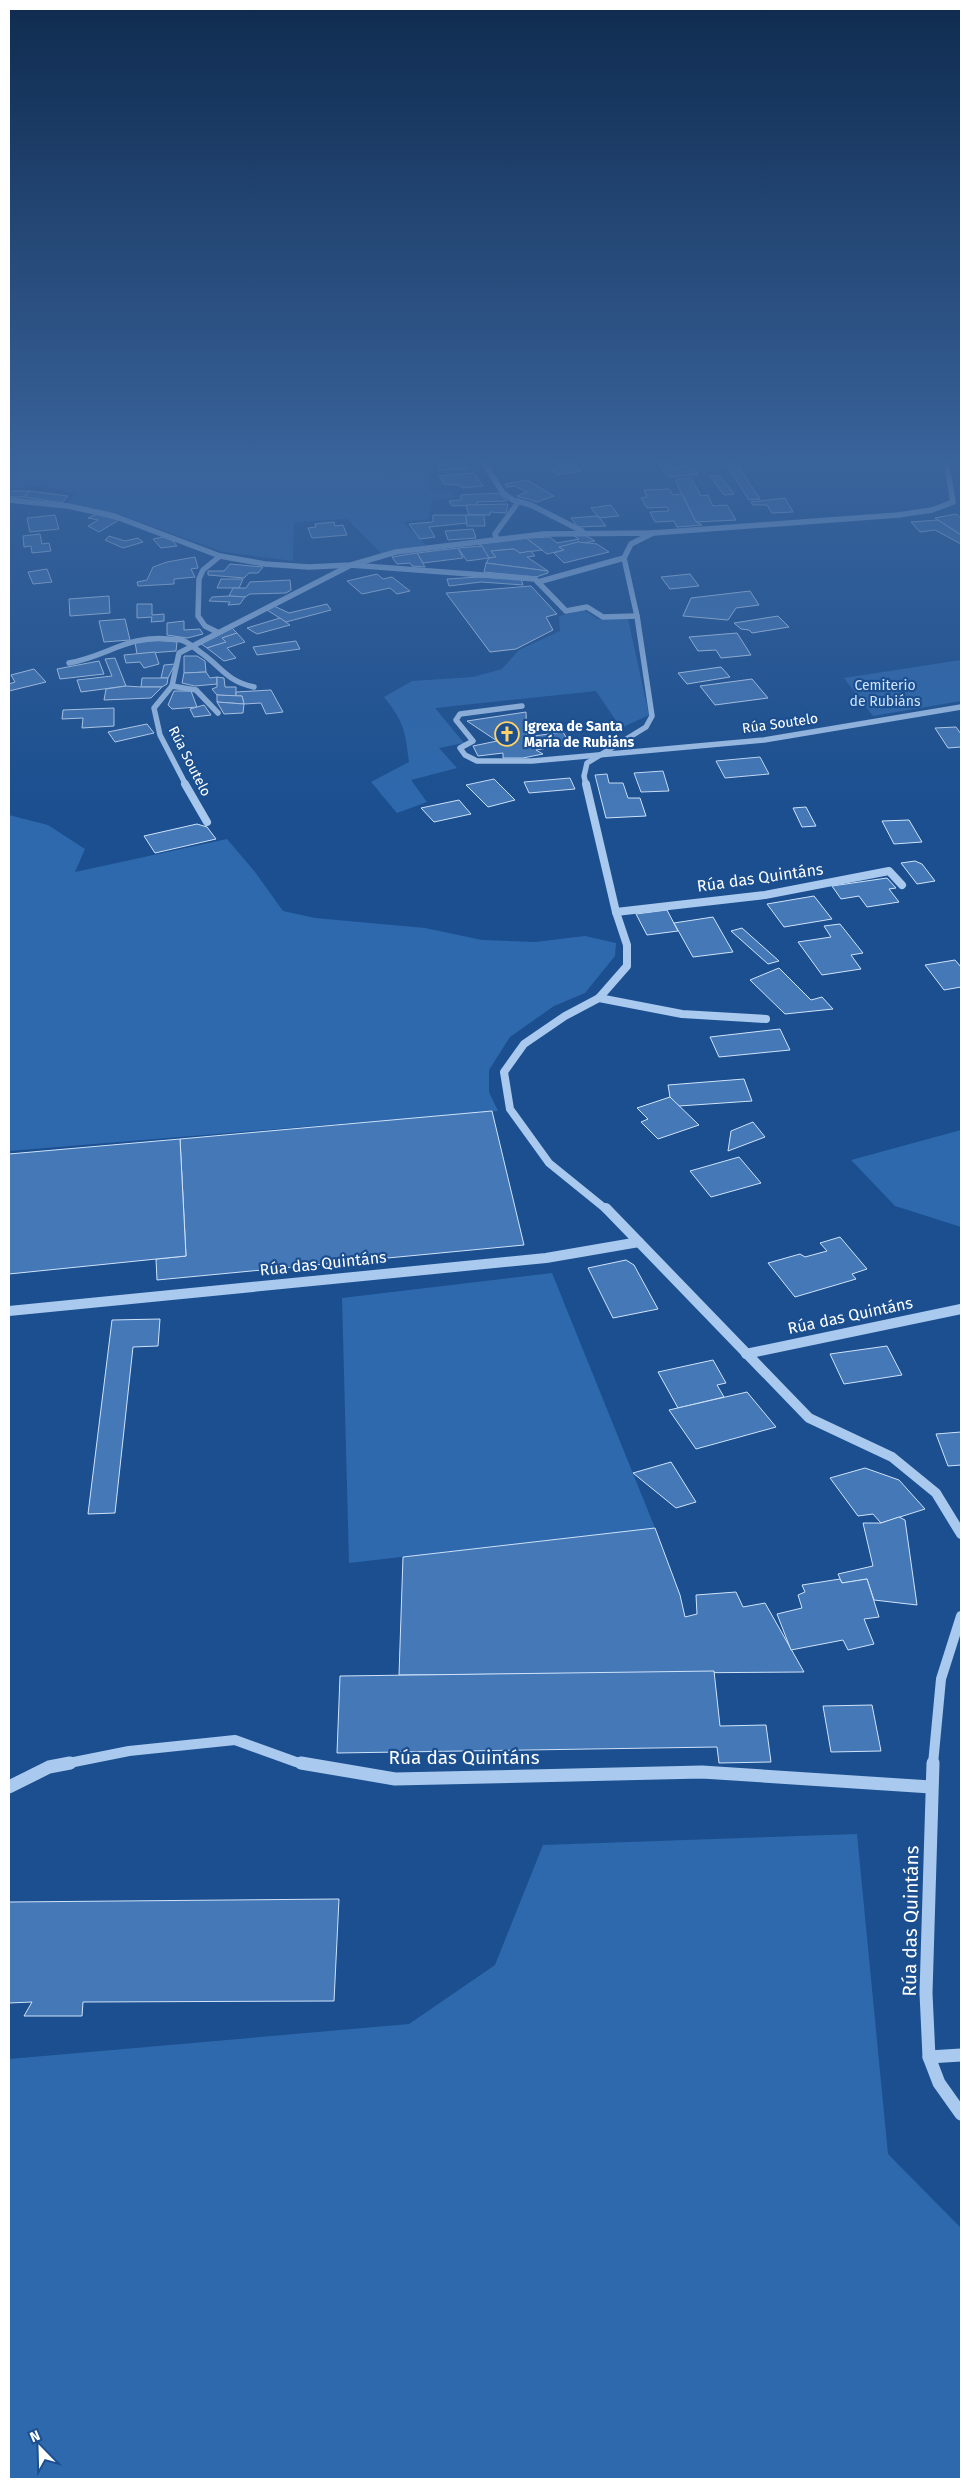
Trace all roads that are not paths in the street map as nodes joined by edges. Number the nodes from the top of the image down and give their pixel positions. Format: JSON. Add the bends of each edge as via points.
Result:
{"nodes":[{"id":1,"x":200,"y":576,"type":"edge"},
{"id":2,"x":327,"y":576,"type":"edge"},
{"id":3,"x":519,"y":576,"type":"edge"},
{"id":4,"x":559,"y":576,"type":"edge"},
{"id":5,"x":628,"y":576,"type":"edge"},
{"id":6,"x":538,"y":582,"type":"junction"},
{"id":7,"x":637,"y":616,"type":"junction"},
{"id":8,"x":217,"y":632,"type":"junction"},
{"id":9,"x":189,"y":646,"type":"junction"},
{"id":10,"x":69,"y":663,"type":"dead end"},
{"id":11,"x":172,"y":686,"type":"junction"},
{"id":12,"x":254,"y":687,"type":"dead end"},
{"id":13,"x":522,"y":706,"type":"dead end"},
{"id":14,"x":961,"y":707,"type":"edge"},
{"id":15,"x":218,"y":713,"type":"dead end"},
{"id":16,"x":601,"y":753,"type":"junction"},
{"id":17,"x":207,"y":822,"type":"dead end"},
{"id":18,"x":902,"y":885,"type":"dead end"},
{"id":19,"x":616,"y":912,"type":"junction"},
{"id":20,"x":599,"y":998,"type":"junction"},
{"id":21,"x":766,"y":1019,"type":"dead end"},
{"id":22,"x":639,"y":1242,"type":"junction"},
{"id":23,"x":961,"y":1308,"type":"edge"},
{"id":24,"x":9,"y":1311,"type":"edge"},
{"id":25,"x":746,"y":1354,"type":"junction"},
{"id":26,"x":961,"y":1534,"type":"edge"},
{"id":27,"x":961,"y":1621,"type":"edge"},
{"id":28,"x":9,"y":1787,"type":"edge"},
{"id":29,"x":931,"y":1787,"type":"junction"},
{"id":30,"x":961,"y":2055,"type":"edge"},
{"id":31,"x":929,"y":2056,"type":"junction"},
{"id":32,"x":961,"y":2114,"type":"edge"}],
"edges":[{"from":1,"to":8,"type":"street","via":[[198,616],[205,626]]},
{"from":2,"to":8,"type":"street"},
{"from":3,"to":6,"type":"street"},
{"from":4,"to":6,"type":"street"},
{"from":5,"to":7,"type":"street","name":"Rúa Soutelo"},
{"from":6,"to":7,"type":"street","via":[[566,611],[587,607],[603,617]]},
{"from":7,"to":16,"type":"street","name":"Rúa Soutelo","via":[[652,716],[646,727]]},
{"from":8,"to":9,"type":"street"},
{"from":9,"to":10,"type":"street","via":[[183,640],[144,638],[86,660]]},
{"from":9,"to":11,"type":"street","name":"Rúa Soutelo","via":[[179,653]]},
{"from":9,"to":12,"type":"street","via":[[216,662],[239,684]]},
{"from":11,"to":15,"type":"street","via":[[196,690]]},
{"from":11,"to":17,"type":"street","name":"Rúa Soutelo","via":[[154,708],[154,716],[162,738]]},
{"from":13,"to":16,"type":"street","name":"Rúa Soutelo","via":[[460,714],[456,720],[473,741],[460,748],[465,756],[477,761],[514,762]]},
{"from":14,"to":16,"type":"street","name":"Rúa Soutelo","via":[[764,740]]},
{"from":16,"to":19,"type":"street","via":[[588,763],[584,776]]},
{"from":18,"to":19,"type":"street","name":"Rúa das Quintáns","via":[[889,872],[765,895]]},
{"from":19,"to":20,"type":"street","via":[[627,945],[627,966]]},
{"from":20,"to":21,"type":"street","via":[[634,1007],[722,1020]]},
{"from":20,"to":22,"type":"street","via":[[524,1044],[504,1072],[510,1109],[549,1162],[602,1204]]},
{"from":22,"to":24,"type":"street","name":"Rúa das Quintáns","via":[[546,1258]]},
{"from":22,"to":25,"type":"street"},
{"from":23,"to":25,"type":"street","name":"Rúa das Quintáns"},
{"from":25,"to":26,"type":"street","via":[[809,1418],[892,1457],[936,1493]]},
{"from":27,"to":29,"type":"street","name":"Rúa das Quintáns","via":[[941,1679]]},
{"from":28,"to":29,"type":"street","name":"Rúa das Quintáns","via":[[48,1767],[129,1751],[235,1740],[296,1762],[396,1779],[702,1772]]},
{"from":29,"to":31,"type":"street","name":"Rúa das Quintáns","via":[[926,1993]]},
{"from":30,"to":31,"type":"street"},
{"from":31,"to":32,"type":"street","name":"Rúa das Quintáns","via":[[939,2083]]}]}
